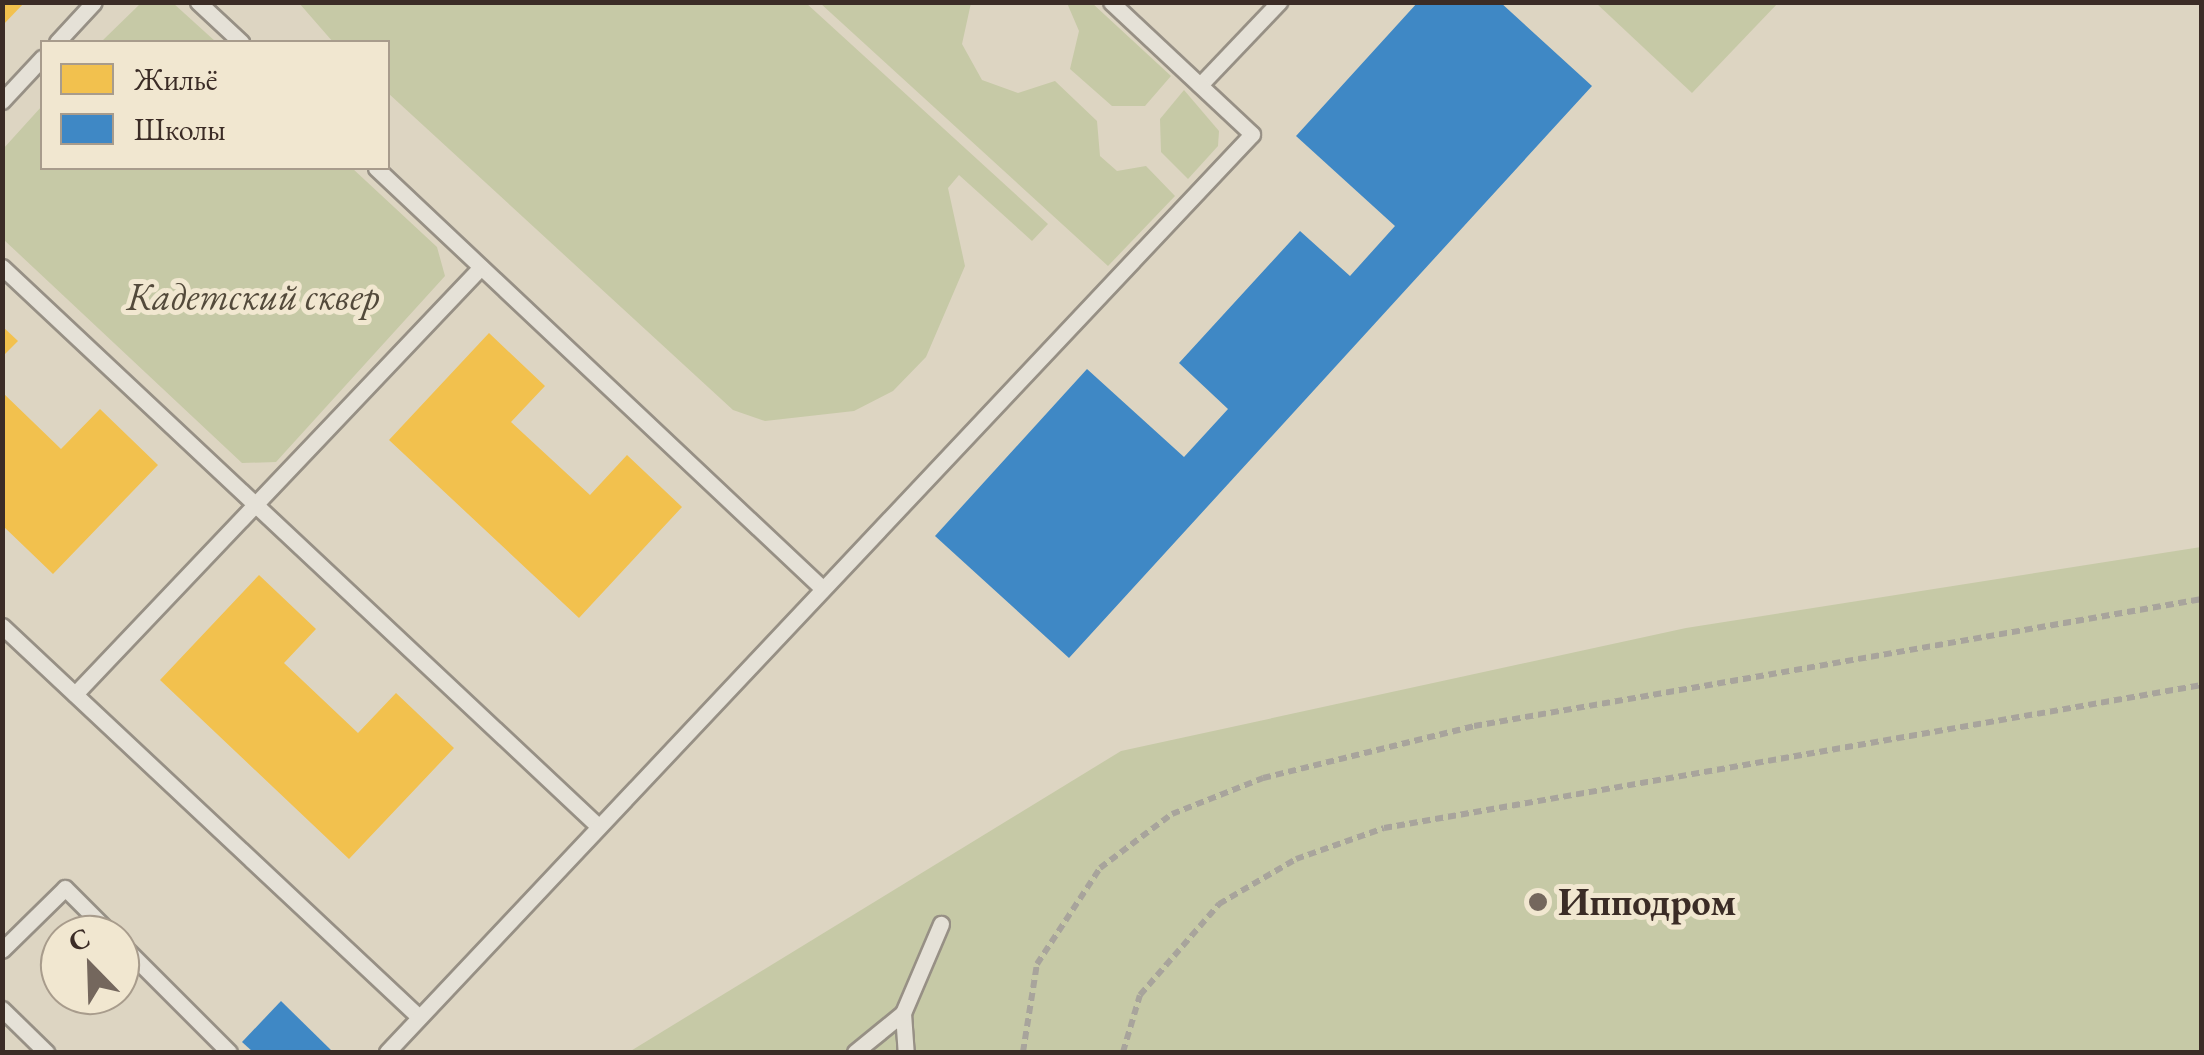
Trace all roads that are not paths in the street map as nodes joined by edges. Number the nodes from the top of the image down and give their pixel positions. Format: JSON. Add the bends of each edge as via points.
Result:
{"nodes":[{"id":1,"x":94,"y":2,"type":"edge"},
{"id":2,"x":198,"y":2,"type":"edge"},
{"id":3,"x":1111,"y":2,"type":"edge"},
{"id":4,"x":1279,"y":2,"type":"edge"},
{"id":5,"x":59,"y":40,"type":"edge"},
{"id":6,"x":239,"y":40,"type":"edge"},
{"id":7,"x":40,"y":60,"type":"edge"},
{"id":8,"x":1200,"y":85,"type":"junction"},
{"id":9,"x":2,"y":101,"type":"edge"},
{"id":10,"x":378,"y":170,"type":"edge"},
{"id":11,"x":481,"y":266,"type":"junction"},
{"id":12,"x":2,"y":267,"type":"edge"},
{"id":13,"x":256,"y":504,"type":"junction"},
{"id":14,"x":822,"y":588,"type":"junction"},
{"id":15,"x":2,"y":626,"type":"edge"},
{"id":16,"x":75,"y":694,"type":"junction"},
{"id":17,"x":597,"y":825,"type":"junction"},
{"id":18,"x":92,"y":915,"type":"edge"},
{"id":19,"x":941,"y":924,"type":"dead end"},
{"id":20,"x":2,"y":950,"type":"edge"},
{"id":21,"x":140,"y":964,"type":"edge"},
{"id":22,"x":2,"y":1009,"type":"edge"},
{"id":23,"x":903,"y":1013,"type":"junction"},
{"id":24,"x":418,"y":1018,"type":"junction"},
{"id":25,"x":216,"y":1040,"type":"junction"},
{"id":26,"x":46,"y":1052,"type":"edge"},
{"id":27,"x":203,"y":1052,"type":"edge"},
{"id":28,"x":228,"y":1052,"type":"edge"},
{"id":29,"x":387,"y":1052,"type":"edge"},
{"id":30,"x":855,"y":1052,"type":"edge"},
{"id":31,"x":906,"y":1052,"type":"edge"}],
"edges":[{"from":1,"to":5,"type":"lane"},
{"from":2,"to":6,"type":"lane"},
{"from":3,"to":8,"type":"lane"},
{"from":4,"to":8,"type":"lane"},
{"from":7,"to":9,"type":"lane"},
{"from":8,"to":14,"type":"lane","via":[[1252,134]]},
{"from":10,"to":11,"type":"lane"},
{"from":11,"to":13,"type":"lane"},
{"from":11,"to":14,"type":"lane"},
{"from":12,"to":13,"type":"lane"},
{"from":13,"to":16,"type":"lane"},
{"from":13,"to":17,"type":"lane"},
{"from":14,"to":17,"type":"lane"},
{"from":15,"to":16,"type":"lane"},
{"from":16,"to":24,"type":"lane"},
{"from":17,"to":24,"type":"lane"},
{"from":18,"to":20,"type":"lane","via":[[65,888]]},
{"from":19,"to":23,"type":"lane"},
{"from":21,"to":25,"type":"lane"},
{"from":22,"to":26,"type":"lane"},
{"from":23,"to":30,"type":"lane"},
{"from":23,"to":31,"type":"lane"},
{"from":24,"to":29,"type":"lane"},
{"from":25,"to":27,"type":"lane"},
{"from":25,"to":28,"type":"lane"}]}
